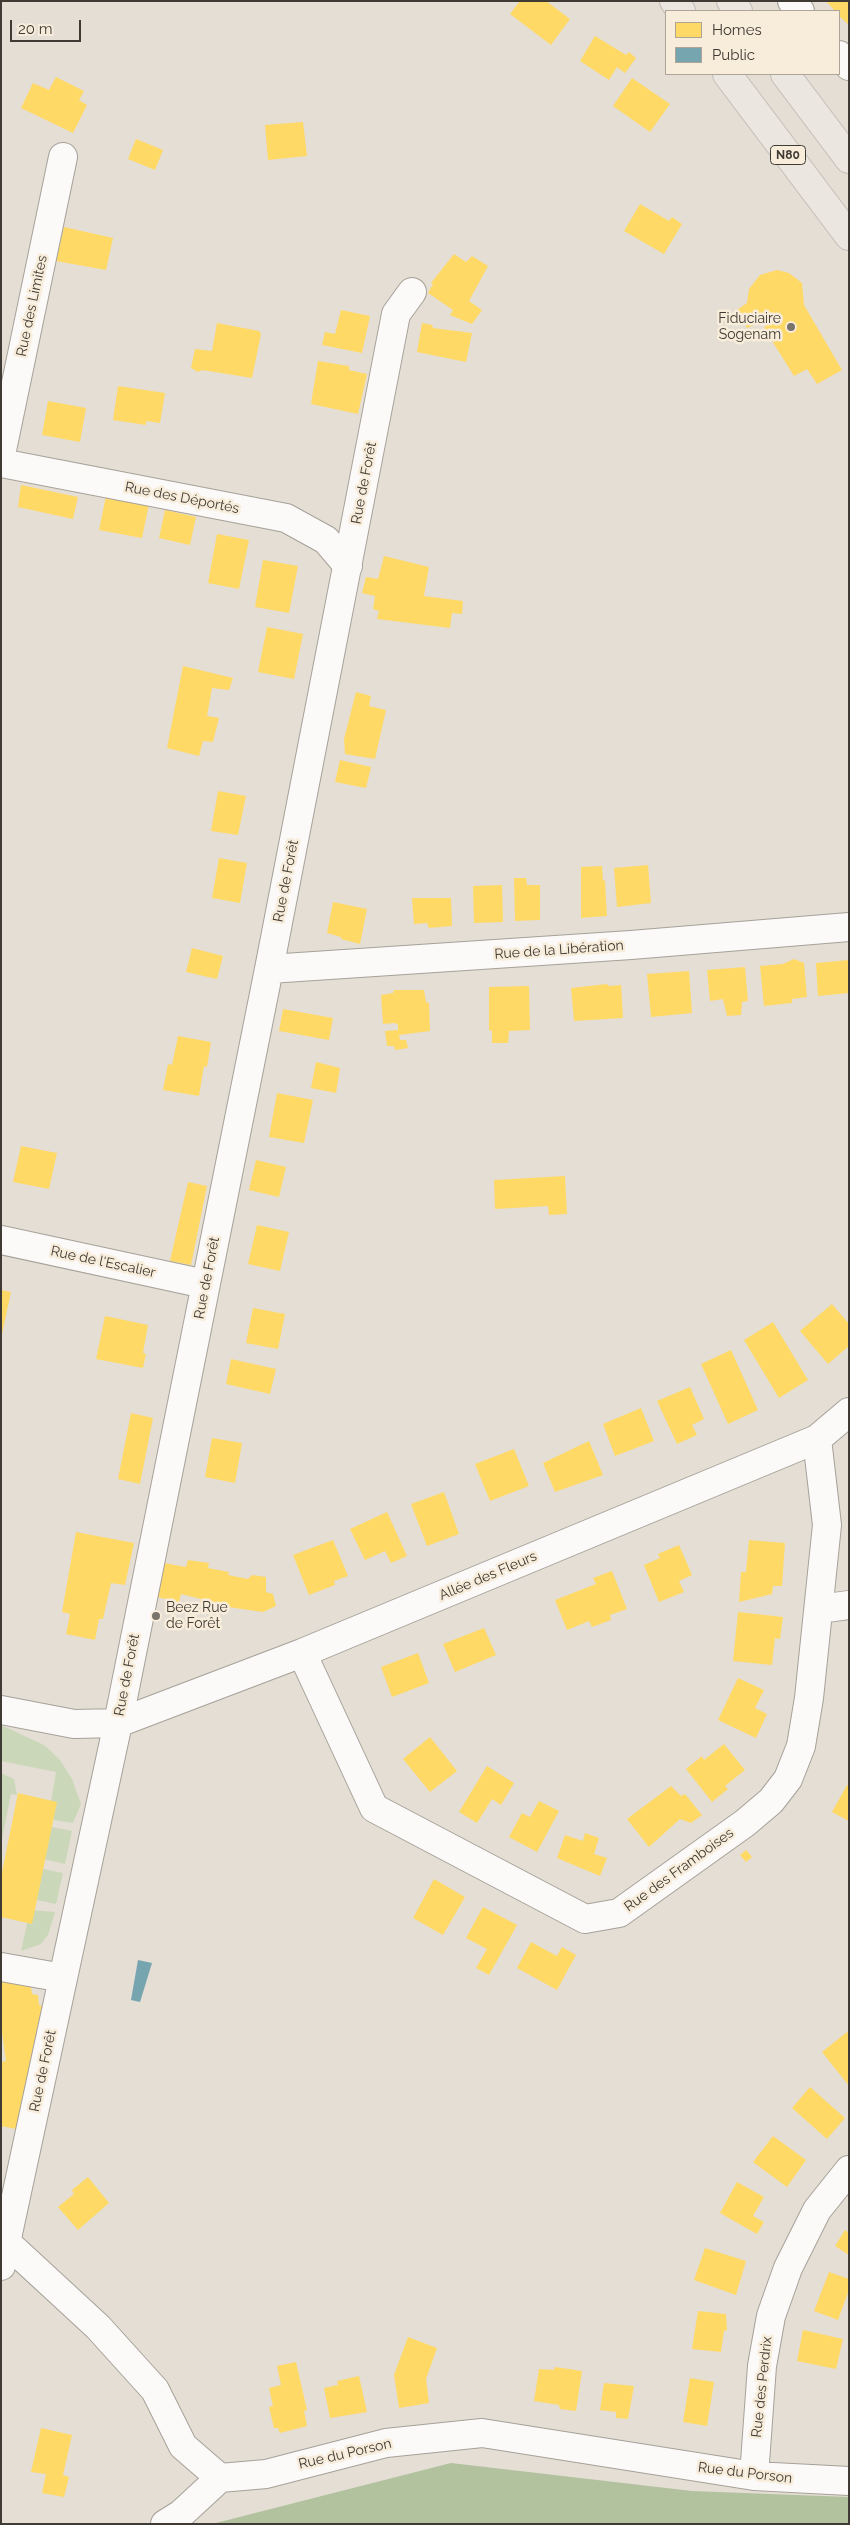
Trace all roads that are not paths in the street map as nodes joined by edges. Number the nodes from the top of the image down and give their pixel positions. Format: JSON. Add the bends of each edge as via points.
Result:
{"nodes":[{"id":1,"x":840,"y":56,"type":"edge"},
{"id":2,"x":849,"y":66,"type":"edge"},
{"id":3,"x":728,"y":75,"type":"edge"},
{"id":4,"x":786,"y":75,"type":"edge"},
{"id":5,"x":63,"y":157,"type":"dead end"},
{"id":6,"x":849,"y":159,"type":"edge"},
{"id":7,"x":849,"y":236,"type":"edge"},
{"id":8,"x":412,"y":292,"type":"dead end"},
{"id":9,"x":1,"y":455,"type":"edge"},
{"id":10,"x":1,"y":463,"type":"edge"},
{"id":11,"x":348,"y":566,"type":"junction"},
{"id":12,"x":849,"y":927,"type":"edge"},
{"id":13,"x":269,"y":969,"type":"junction"},
{"id":14,"x":1,"y":1240,"type":"edge"},
{"id":15,"x":205,"y":1284,"type":"junction"},
{"id":16,"x":849,"y":1412,"type":"edge"},
{"id":17,"x":817,"y":1440,"type":"junction"},
{"id":18,"x":849,"y":1605,"type":"edge"},
{"id":19,"x":819,"y":1609,"type":"junction"},
{"id":20,"x":302,"y":1653,"type":"junction"},
{"id":21,"x":1,"y":1710,"type":"edge"},
{"id":22,"x":118,"y":1723,"type":"junction"},
{"id":23,"x":1,"y":1967,"type":"edge"},
{"id":24,"x":63,"y":1978,"type":"junction"},
{"id":25,"x":849,"y":2170,"type":"edge"},
{"id":26,"x":4,"y":2254,"type":"edge"},
{"id":27,"x":754,"y":2476,"type":"junction"},
{"id":28,"x":220,"y":2478,"type":"junction"},
{"id":29,"x":849,"y":2481,"type":"edge"},
{"id":30,"x":164,"y":2524,"type":"edge"}],
"edges":[{"from":1,"to":2,"type":"street"},
{"from":3,"to":7,"type":"main road","number":"N80"},
{"from":4,"to":6,"type":"main road"},
{"from":5,"to":9,"type":"street","name":"Rue des Limites"},
{"from":8,"to":11,"type":"street","name":"Rue de Forêt","via":[[396,314]]},
{"from":10,"to":11,"type":"street","name":"Rue des Déportés","via":[[286,518],[326,540]]},
{"from":11,"to":13,"type":"street","name":"Rue de Forêt"},
{"from":12,"to":13,"type":"street","name":"Rue de la Libération"},
{"from":13,"to":15,"type":"street","name":"Rue de Forêt"},
{"from":14,"to":15,"type":"street","name":"Rue de l'Escalier"},
{"from":15,"to":22,"type":"street","name":"Rue de Forêt"},
{"from":16,"to":17,"type":"street","name":"Allée des Fleurs"},
{"from":17,"to":19,"type":"street","name":"Rue des Framboises","via":[[827,1525]]},
{"from":17,"to":20,"type":"street","name":"Allée des Fleurs"},
{"from":18,"to":19,"type":"street"},
{"from":19,"to":20,"type":"street","name":"Rue des Framboises","via":[[801,1746],[788,1779],[771,1801],[647,1895],[619,1913],[585,1918],[374,1808]]},
{"from":20,"to":22,"type":"street","name":"Allée des Fleurs"},
{"from":21,"to":22,"type":"street","name":"Allée des Fleurs","via":[[74,1724]]},
{"from":22,"to":24,"type":"street","name":"Rue de Forêt"},
{"from":23,"to":24,"type":"street"},
{"from":24,"to":26,"type":"street","name":"Rue de Forêt"},
{"from":25,"to":27,"type":"street","name":"Rue des Perdrix","via":[[817,2210],[788,2268],[771,2316],[762,2366]]},
{"from":26,"to":28,"type":"street","via":[[98,2327],[155,2390],[183,2446]]},
{"from":27,"to":28,"type":"street","name":"Rue du Porson","via":[[482,2433],[386,2443],[266,2474]]},
{"from":27,"to":29,"type":"street","name":"Rue du Porson"},
{"from":28,"to":30,"type":"street","via":[[181,2514]]}]}
